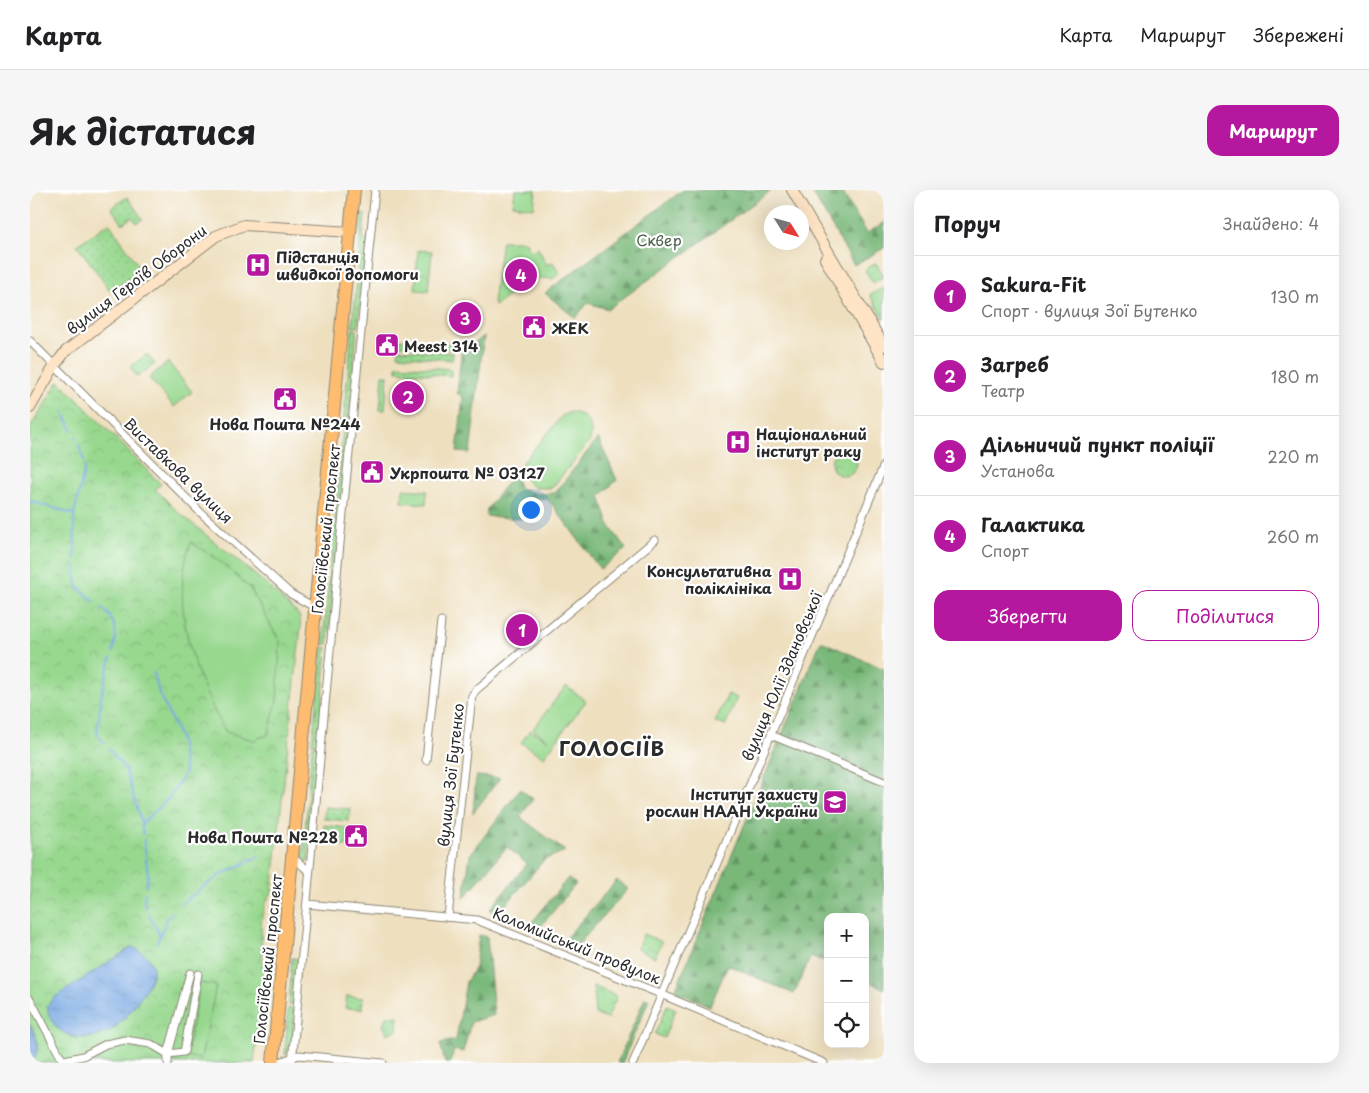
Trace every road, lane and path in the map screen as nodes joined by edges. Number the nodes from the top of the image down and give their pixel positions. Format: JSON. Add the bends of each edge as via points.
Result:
{"nodes":[{"id":1,"x":354,"y":190,"type":"edge"},
{"id":2,"x":375,"y":190,"type":"edge"},
{"id":3,"x":785,"y":190,"type":"edge"},
{"id":4,"x":792,"y":190,"type":"edge"},
{"id":5,"x":794,"y":205,"type":"edge"},
{"id":6,"x":809,"y":231,"type":"edge"},
{"id":7,"x":350,"y":232,"type":"junction"},
{"id":8,"x":30,"y":341,"type":"edge"},
{"id":9,"x":884,"y":346,"type":"edge"},
{"id":10,"x":884,"y":362,"type":"edge"},
{"id":11,"x":55,"y":365,"type":"junction"},
{"id":12,"x":30,"y":408,"type":"edge"},
{"id":13,"x":884,"y":465,"type":"edge"},
{"id":14,"x":655,"y":540,"type":"dead end"},
{"id":15,"x":316,"y":608,"type":"junction"},
{"id":16,"x":441,"y":621,"type":"dead end"},
{"id":17,"x":771,"y":735,"type":"junction"},
{"id":18,"x":426,"y":760,"type":"dead end"},
{"id":19,"x":884,"y":782,"type":"edge"},
{"id":20,"x":293,"y":858,"type":"junction"},
{"id":21,"x":310,"y":871,"type":"junction"},
{"id":22,"x":307,"y":904,"type":"junction"},
{"id":23,"x":448,"y":917,"type":"junction"},
{"id":24,"x":190,"y":973,"type":"dead end"},
{"id":25,"x":198,"y":974,"type":"dead end"},
{"id":26,"x":663,"y":995,"type":"junction"},
{"id":27,"x":30,"y":999,"type":"edge"},
{"id":28,"x":168,"y":1054,"type":"junction"},
{"id":29,"x":293,"y":1059,"type":"edge"},
{"id":30,"x":64,"y":1062,"type":"edge"},
{"id":31,"x":168,"y":1063,"type":"edge"},
{"id":32,"x":273,"y":1063,"type":"edge"},
{"id":33,"x":277,"y":1063,"type":"edge"},
{"id":34,"x":381,"y":1063,"type":"edge"},
{"id":35,"x":634,"y":1063,"type":"edge"},
{"id":36,"x":824,"y":1063,"type":"edge"}],
"edges":[{"from":1,"to":7,"type":"highway","name":"Голосіївський проспект"},
{"from":2,"to":21,"type":"street","name":"Голосіївський проспект"},
{"from":3,"to":5,"type":"street"},
{"from":4,"to":9,"type":"street"},
{"from":6,"to":10,"type":"street"},
{"from":7,"to":11,"type":"street","name":"вулиця Героїв Оборони","via":[[244,225],[216,236],[66,351]]},
{"from":7,"to":15,"type":"highway","name":"Голосіївський проспект"},
{"from":8,"to":11,"type":"street","name":"Виставкова вулиця"},
{"from":11,"to":12,"type":"street","name":"вулиця Героїв Оборони"},
{"from":11,"to":15,"type":"street","name":"Виставкова вулиця","via":[[200,512],[291,594]]},
{"from":13,"to":17,"type":"street","name":"вулиця Юлії Здановської"},
{"from":14,"to":23,"type":"street","name":"вулиця Зої Бутенко","via":[[472,696]]},
{"from":15,"to":20,"type":"highway","name":"Голосіївський проспект"},
{"from":16,"to":18,"type":"street"},
{"from":17,"to":19,"type":"street"},
{"from":17,"to":26,"type":"street","name":"вулиця Юлії Здановської"},
{"from":20,"to":21,"type":"street","name":"Голосіївський проспект"},
{"from":20,"to":32,"type":"highway","name":"Голосіївський проспект"},
{"from":21,"to":22,"type":"street","name":"Голосіївський проспект"},
{"from":22,"to":23,"type":"street","name":"Коломийський провулок"},
{"from":22,"to":29,"type":"street","name":"Голосіївський проспект"},
{"from":23,"to":26,"type":"street","name":"Коломийський провулок","via":[[477,920]]},
{"from":24,"to":28,"type":"street"},
{"from":25,"to":28,"type":"street","via":[[184,1052]]},
{"from":26,"to":35,"type":"street","name":"вулиця Юлії Здановської"},
{"from":26,"to":36,"type":"street","name":"Коломийський провулок"},
{"from":27,"to":30,"type":"street"},
{"from":28,"to":30,"type":"street","via":[[151,1044],[126,1040],[106,1044]]},
{"from":28,"to":31,"type":"street"},
{"from":29,"to":33,"type":"street"},
{"from":29,"to":34,"type":"street"}]}
